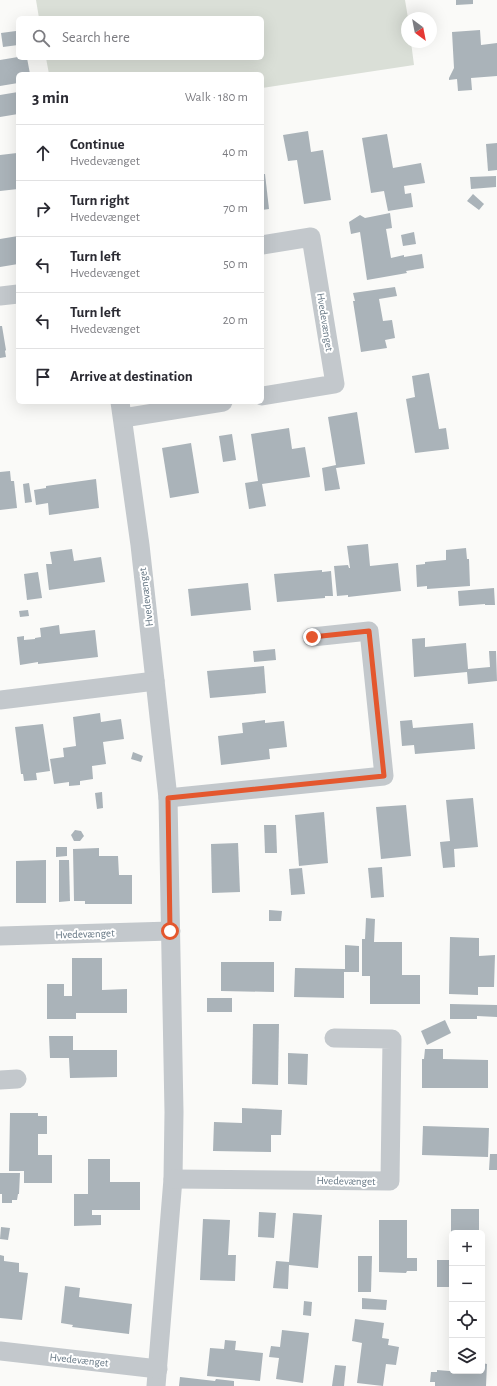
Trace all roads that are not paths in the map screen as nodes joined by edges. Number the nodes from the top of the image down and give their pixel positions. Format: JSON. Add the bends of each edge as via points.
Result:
{"nodes":[{"id":1,"x":264,"y":245,"type":"edge"},
{"id":2,"x":16,"y":294,"type":"edge"},
{"id":3,"x":0,"y":296,"type":"edge"},
{"id":4,"x":264,"y":396,"type":"edge"},
{"id":5,"x":198,"y":404,"type":"edge"},
{"id":6,"x":121,"y":410,"type":"edge"},
{"id":7,"x":312,"y":637,"type":"dead end"},
{"id":8,"x":156,"y":681,"type":"junction"},
{"id":9,"x":0,"y":700,"type":"edge"},
{"id":10,"x":168,"y":798,"type":"junction"},
{"id":11,"x":170,"y":931,"type":"junction"},
{"id":12,"x":0,"y":936,"type":"edge"},
{"id":13,"x":334,"y":1038,"type":"dead end"},
{"id":14,"x":173,"y":1179,"type":"junction"},
{"id":15,"x":0,"y":1351,"type":"edge"},
{"id":16,"x":157,"y":1378,"type":"edge"}],
"edges":[{"from":1,"to":4,"type":"street","name":"Hvedevænget","via":[[311,237],[335,384]]},
{"from":2,"to":3,"type":"street"},
{"from":5,"to":6,"type":"street","name":"Hvedevænget"},
{"from":6,"to":8,"type":"street","name":"Hvedevænget"},
{"from":7,"to":10,"type":"street","via":[[369,631],[384,776]]},
{"from":8,"to":9,"type":"street"},
{"from":8,"to":10,"type":"street","name":"Hvedevænget"},
{"from":10,"to":11,"type":"street","name":"Hvedevænget"},
{"from":11,"to":12,"type":"street","name":"Hvedevænget"},
{"from":11,"to":14,"type":"street","name":"Hvedevænget"},
{"from":13,"to":14,"type":"street","name":"Hvedevænget","via":[[392,1039],[390,1181]]},
{"from":14,"to":16,"type":"street","name":"Hvedevænget"},
{"from":15,"to":16,"type":"street","name":"Hvedevænget"}]}
